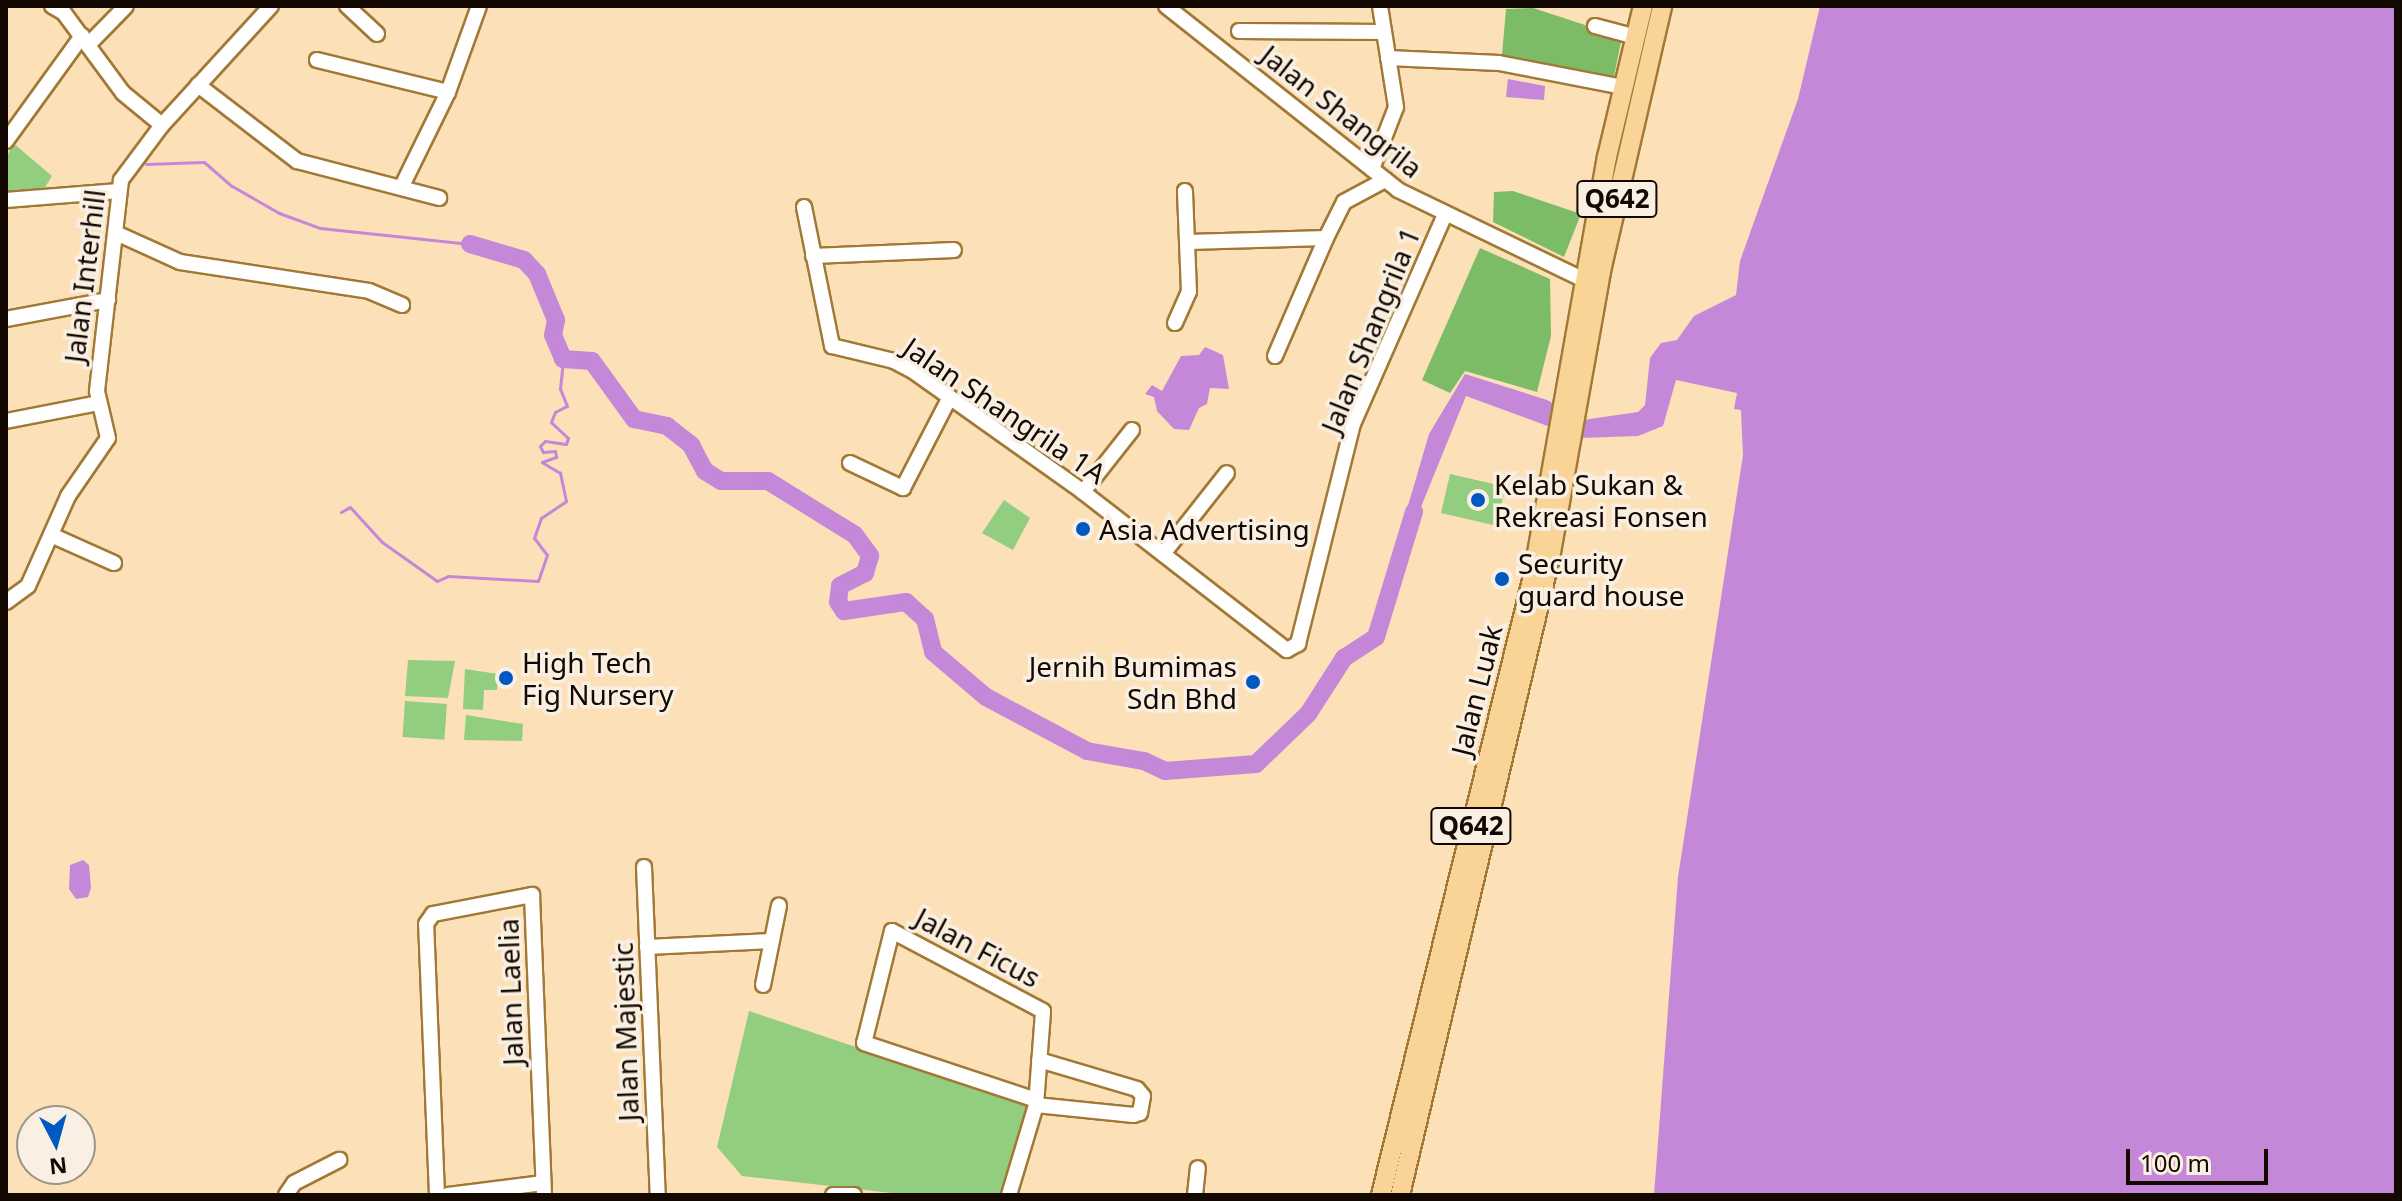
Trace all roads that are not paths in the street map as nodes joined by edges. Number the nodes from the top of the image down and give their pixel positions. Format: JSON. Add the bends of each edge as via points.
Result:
{"nodes":[{"id":1,"x":52,"y":6,"type":"edge"},
{"id":2,"x":126,"y":6,"type":"edge"},
{"id":3,"x":271,"y":6,"type":"edge"},
{"id":4,"x":347,"y":6,"type":"edge"},
{"id":5,"x":479,"y":6,"type":"edge"},
{"id":6,"x":1166,"y":6,"type":"edge"},
{"id":7,"x":1380,"y":6,"type":"edge"},
{"id":8,"x":1643,"y":6,"type":"edge"},
{"id":9,"x":1662,"y":6,"type":"edge"},
{"id":10,"x":1595,"y":26,"type":"dead end"},
{"id":11,"x":1239,"y":31,"type":"dead end"},
{"id":12,"x":1384,"y":32,"type":"junction"},
{"id":13,"x":377,"y":34,"type":"dead end"},
{"id":14,"x":1636,"y":37,"type":"junction"},
{"id":15,"x":85,"y":40,"type":"junction"},
{"id":16,"x":1388,"y":58,"type":"junction"},
{"id":17,"x":317,"y":60,"type":"dead end"},
{"id":18,"x":198,"y":85,"type":"junction"},
{"id":19,"x":1624,"y":87,"type":"junction"},
{"id":20,"x":448,"y":92,"type":"junction"},
{"id":21,"x":162,"y":125,"type":"junction"},
{"id":22,"x":6,"y":141,"type":"edge"},
{"id":23,"x":1372,"y":169,"type":"junction"},
{"id":24,"x":1385,"y":180,"type":"junction"},
{"id":25,"x":402,"y":186,"type":"junction"},
{"id":26,"x":119,"y":191,"type":"junction"},
{"id":27,"x":1185,"y":191,"type":"dead end"},
{"id":28,"x":439,"y":198,"type":"dead end"},
{"id":29,"x":6,"y":200,"type":"edge"},
{"id":30,"x":804,"y":207,"type":"dead end"},
{"id":31,"x":1445,"y":214,"type":"junction"},
{"id":32,"x":116,"y":233,"type":"junction"},
{"id":33,"x":1326,"y":238,"type":"junction"},
{"id":34,"x":1188,"y":242,"type":"junction"},
{"id":35,"x":954,"y":250,"type":"dead end"},
{"id":36,"x":813,"y":256,"type":"junction"},
{"id":37,"x":1584,"y":280,"type":"junction"},
{"id":38,"x":108,"y":300,"type":"junction"},
{"id":39,"x":402,"y":305,"type":"dead end"},
{"id":40,"x":6,"y":319,"type":"edge"},
{"id":41,"x":1175,"y":323,"type":"dead end"},
{"id":42,"x":1275,"y":356,"type":"dead end"},
{"id":43,"x":1573,"y":393,"type":"junction"},
{"id":44,"x":949,"y":399,"type":"junction"},
{"id":45,"x":99,"y":403,"type":"junction"},
{"id":46,"x":6,"y":421,"type":"edge"},
{"id":47,"x":1132,"y":430,"type":"dead end"},
{"id":48,"x":1562,"y":457,"type":"junction"},
{"id":49,"x":850,"y":463,"type":"dead end"},
{"id":50,"x":1227,"y":473,"type":"dead end"},
{"id":51,"x":1083,"y":492,"type":"junction"},
{"id":52,"x":51,"y":535,"type":"junction"},
{"id":53,"x":1163,"y":554,"type":"junction"},
{"id":54,"x":114,"y":563,"type":"dead end"},
{"id":55,"x":6,"y":602,"type":"edge"},
{"id":56,"x":1292,"y":648,"type":"joint"},
{"id":57,"x":644,"y":867,"type":"dead end"},
{"id":58,"x":779,"y":906,"type":"dead end"},
{"id":59,"x":772,"y":941,"type":"junction"},
{"id":60,"x":647,"y":947,"type":"junction"},
{"id":61,"x":763,"y":985,"type":"dead end"},
{"id":62,"x":1441,"y":1036,"type":"junction"},
{"id":63,"x":1039,"y":1060,"type":"junction"},
{"id":64,"x":1408,"y":1094,"type":"junction"},
{"id":65,"x":1036,"y":1103,"type":"junction"},
{"id":66,"x":1421,"y":1115,"type":"junction"},
{"id":67,"x":339,"y":1160,"type":"dead end"},
{"id":68,"x":1198,"y":1168,"type":"dead end"},
{"id":69,"x":1386,"y":1171,"type":"junction"},
{"id":70,"x":544,"y":1189,"type":"edge"},
{"id":71,"x":286,"y":1195,"type":"edge"},
{"id":72,"x":437,"y":1195,"type":"edge"},
{"id":73,"x":448,"y":1195,"type":"edge"},
{"id":74,"x":658,"y":1195,"type":"edge"},
{"id":75,"x":833,"y":1195,"type":"edge"},
{"id":76,"x":854,"y":1195,"type":"edge"},
{"id":77,"x":1009,"y":1195,"type":"edge"},
{"id":78,"x":1195,"y":1195,"type":"edge"},
{"id":79,"x":1381,"y":1195,"type":"edge"},
{"id":80,"x":1400,"y":1195,"type":"edge"}],
"edges":[{"from":1,"to":15,"type":"street"},
{"from":2,"to":15,"type":"street"},
{"from":3,"to":18,"type":"street","name":"Jalan Interhill"},
{"from":4,"to":13,"type":"street"},
{"from":5,"to":20,"type":"street"},
{"from":6,"to":23,"type":"street","name":"Jalan Shangrila"},
{"from":7,"to":12,"type":"street"},
{"from":8,"to":14,"type":"main road","name":"Jalan Luak","number":"Q642"},
{"from":9,"to":43,"type":"main road","name":"Jalan Luak","number":"Q642"},
{"from":10,"to":14,"type":"street"},
{"from":11,"to":12,"type":"street"},
{"from":12,"to":16,"type":"street"},
{"from":14,"to":19,"type":"main road","name":"Jalan Luak","number":"Q642"},
{"from":15,"to":21,"type":"street","via":[[123,93]]},
{"from":15,"to":22,"type":"street"},
{"from":16,"to":19,"type":"street","via":[[1499,63]]},
{"from":16,"to":23,"type":"street","via":[[1396,107]]},
{"from":17,"to":20,"type":"street"},
{"from":18,"to":21,"type":"street","name":"Jalan Interhill"},
{"from":18,"to":25,"type":"street","via":[[297,161]]},
{"from":19,"to":37,"type":"main road","name":"Jalan Luak","number":"Q642"},
{"from":20,"to":25,"type":"street"},
{"from":21,"to":26,"type":"street","name":"Jalan Interhill","via":[[121,180]]},
{"from":23,"to":24,"type":"street","name":"Jalan Shangrila"},
{"from":24,"to":31,"type":"street","name":"Jalan Shangrila"},
{"from":24,"to":33,"type":"street","via":[[1344,202]]},
{"from":25,"to":28,"type":"street"},
{"from":26,"to":29,"type":"street"},
{"from":26,"to":32,"type":"street","name":"Jalan Interhill"},
{"from":27,"to":34,"type":"street"},
{"from":30,"to":36,"type":"street","name":"Jalan Shangrila 1A"},
{"from":31,"to":37,"type":"street","name":"Jalan Shangrila"},
{"from":31,"to":56,"type":"street","name":"Jalan Shangrila 1","via":[[1353,424],[1331,523],[1298,644]]},
{"from":32,"to":38,"type":"street","name":"Jalan Interhill"},
{"from":32,"to":39,"type":"street","via":[[180,262],[369,291]]},
{"from":33,"to":34,"type":"street"},
{"from":33,"to":42,"type":"street"},
{"from":34,"to":41,"type":"street","via":[[1189,292]]},
{"from":35,"to":36,"type":"street"},
{"from":36,"to":44,"type":"street","name":"Jalan Shangrila 1A","via":[[832,346],[894,361]]},
{"from":37,"to":43,"type":"main road","name":"Jalan Luak","number":"Q642"},
{"from":38,"to":40,"type":"street"},
{"from":38,"to":45,"type":"street","name":"Jalan Interhill"},
{"from":43,"to":48,"type":"main road","name":"Jalan Luak","number":"Q642"},
{"from":44,"to":49,"type":"street","via":[[903,488]]},
{"from":44,"to":51,"type":"street","name":"Jalan Shangrila 1A"},
{"from":45,"to":46,"type":"street"},
{"from":45,"to":52,"type":"street","name":"Jalan Interhill","via":[[108,438],[68,496]]},
{"from":47,"to":51,"type":"street"},
{"from":48,"to":62,"type":"main road","name":"Jalan Luak","number":"Q642"},
{"from":48,"to":64,"type":"main road","name":"Jalan Luak","number":"Q642"},
{"from":50,"to":53,"type":"street"},
{"from":51,"to":53,"type":"street","name":"Jalan Shangrila 1A"},
{"from":52,"to":54,"type":"street"},
{"from":52,"to":55,"type":"street","name":"Jalan Interhill","via":[[28,586]]},
{"from":53,"to":56,"type":"street","name":"Jalan Shangrila 1A","via":[[1278,647]]},
{"from":57,"to":60,"type":"street","name":"Jalan Majestic"},
{"from":58,"to":59,"type":"street"},
{"from":59,"to":60,"type":"street"},
{"from":59,"to":61,"type":"street"},
{"from":60,"to":74,"type":"street","name":"Jalan Majestic"},
{"from":62,"to":64,"type":"main road","via":[[1419,1092]]},
{"from":62,"to":66,"type":"main road","name":"Jalan Luak","number":"Q642"},
{"from":63,"to":65,"type":"street","name":"Jalan Ficus"},
{"from":63,"to":65,"type":"street","via":[[1137,1089],[1143,1096],[1140,1113],[1133,1115]]},
{"from":63,"to":65,"type":"street","name":"Jalan Ficus","via":[[1043,1011],[892,931],[864,1043]]},
{"from":64,"to":69,"type":"main road","name":"Jalan Luak","number":"Q642"},
{"from":65,"to":77,"type":"street","name":"Jalan Ficus"},
{"from":66,"to":69,"type":"main road","via":[[1405,1119]]},
{"from":66,"to":80,"type":"main road","name":"Jalan Luak","number":"Q642"},
{"from":67,"to":71,"type":"street","via":[[294,1183]]},
{"from":68,"to":78,"type":"street"},
{"from":69,"to":79,"type":"main road","name":"Jalan Luak","number":"Q642"},
{"from":70,"to":72,"type":"street","name":"Jalan Laelia","via":[[532,895],[433,914],[426,924]]},
{"from":70,"to":73,"type":"street","name":"Jalan Laelia"},
{"from":75,"to":76,"type":"street"}]}
